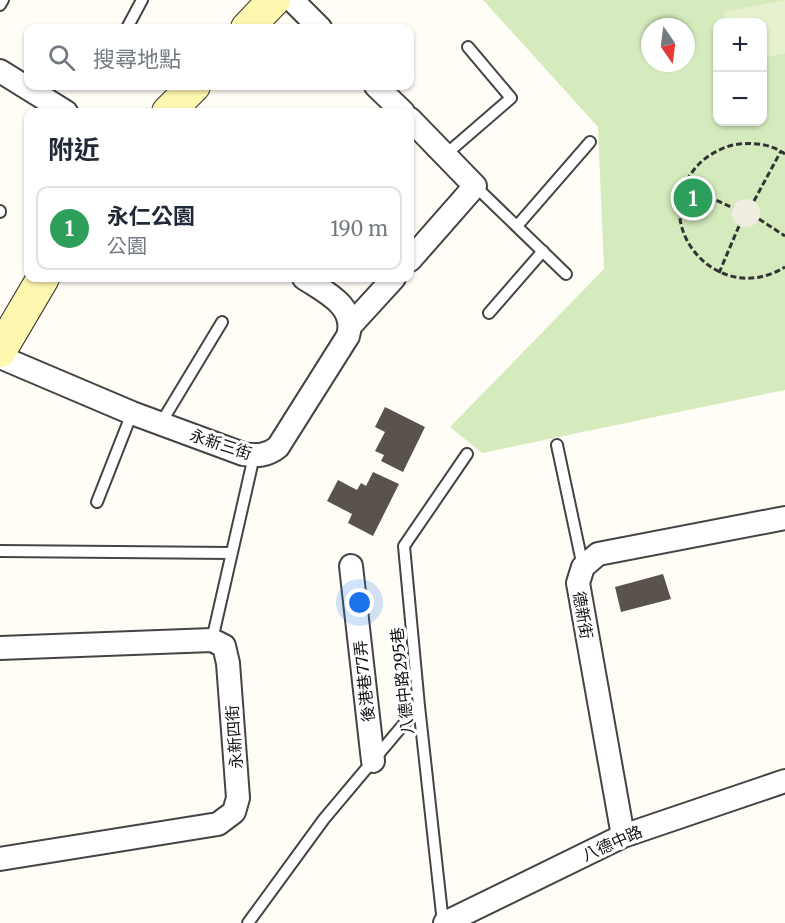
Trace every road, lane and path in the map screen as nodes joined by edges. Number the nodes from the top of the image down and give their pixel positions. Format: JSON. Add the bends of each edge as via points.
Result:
{"nodes":[{"id":1,"x":3,"y":0,"type":"edge"},
{"id":2,"x":142,"y":0,"type":"edge"},
{"id":3,"x":274,"y":0,"type":"edge"},
{"id":4,"x":291,"y":0,"type":"edge"},
{"id":5,"x":0,"y":5,"type":"edge"},
{"id":6,"x":129,"y":24,"type":"edge"},
{"id":7,"x":252,"y":24,"type":"edge"},
{"id":8,"x":316,"y":24,"type":"edge"},
{"id":9,"x":468,"y":47,"type":"dead end"},
{"id":10,"x":0,"y":71,"type":"edge"},
{"id":11,"x":24,"y":86,"type":"edge"},
{"id":12,"x":31,"y":90,"type":"edge"},
{"id":13,"x":190,"y":90,"type":"edge"},
{"id":14,"x":379,"y":90,"type":"edge"},
{"id":15,"x":60,"y":108,"type":"edge"},
{"id":16,"x":172,"y":108,"type":"edge"},
{"id":17,"x":391,"y":108,"type":"edge"},
{"id":18,"x":414,"y":123,"type":"edge"},
{"id":19,"x":590,"y":142,"type":"dead end"},
{"id":20,"x":781,"y":151,"type":"junction"},
{"id":21,"x":785,"y":154,"type":"edge"},
{"id":22,"x":445,"y":155,"type":"junction"},
{"id":23,"x":684,"y":185,"type":"junction"},
{"id":24,"x":475,"y":186,"type":"junction"},
{"id":25,"x":754,"y":201,"type":"dead end"},
{"id":26,"x":733,"y":208,"type":"dead end"},
{"id":27,"x":759,"y":219,"type":"dead end"},
{"id":28,"x":517,"y":226,"type":"junction"},
{"id":29,"x":739,"y":226,"type":"dead end"},
{"id":30,"x":785,"y":236,"type":"edge"},
{"id":31,"x":543,"y":251,"type":"junction"},
{"id":32,"x":414,"y":255,"type":"edge"},
{"id":33,"x":785,"y":267,"type":"edge"},
{"id":34,"x":719,"y":273,"type":"junction"},
{"id":35,"x":566,"y":274,"type":"dead end"},
{"id":36,"x":41,"y":282,"type":"edge"},
{"id":37,"x":310,"y":282,"type":"edge"},
{"id":38,"x":389,"y":282,"type":"edge"},
{"id":39,"x":489,"y":312,"type":"dead end"},
{"id":40,"x":222,"y":322,"type":"dead end"},
{"id":41,"x":351,"y":325,"type":"junction"},
{"id":42,"x":0,"y":351,"type":"edge"},
{"id":43,"x":0,"y":357,"type":"edge"},
{"id":44,"x":132,"y":413,"type":"junction"},
{"id":45,"x":161,"y":423,"type":"junction"},
{"id":46,"x":557,"y":445,"type":"dead end"},
{"id":47,"x":467,"y":454,"type":"dead end"},
{"id":48,"x":254,"y":456,"type":"junction"},
{"id":49,"x":98,"y":502,"type":"dead end"},
{"id":50,"x":785,"y":518,"type":"edge"},
{"id":51,"x":0,"y":551,"type":"edge"},
{"id":52,"x":231,"y":553,"type":"junction"},
{"id":53,"x":351,"y":566,"type":"dead end"},
{"id":54,"x":583,"y":567,"type":"junction"},
{"id":55,"x":212,"y":640,"type":"junction"},
{"id":56,"x":0,"y":648,"type":"edge"},
{"id":57,"x":419,"y":706,"type":"junction"},
{"id":58,"x":373,"y":761,"type":"junction"},
{"id":59,"x":785,"y":781,"type":"edge"},
{"id":60,"x":623,"y":836,"type":"junction"},
{"id":61,"x":0,"y":859,"type":"edge"},
{"id":62,"x":248,"y":923,"type":"edge"},
{"id":63,"x":444,"y":923,"type":"edge"}],
"edges":[{"from":1,"to":5,"type":"lane"},
{"from":2,"to":6,"type":"lane"},
{"from":3,"to":7,"type":"street"},
{"from":4,"to":8,"type":"street"},
{"from":9,"to":22,"type":"lane","via":[[511,98]]},
{"from":10,"to":11,"type":"street"},
{"from":12,"to":15,"type":"street"},
{"from":13,"to":16,"type":"street"},
{"from":14,"to":17,"type":"street"},
{"from":18,"to":22,"type":"street"},
{"from":19,"to":28,"type":"lane"},
{"from":20,"to":21,"type":"path"},
{"from":20,"to":23,"type":"path","via":[[763,144],[725,147],[701,162]]},
{"from":20,"to":25,"type":"path"},
{"from":22,"to":24,"type":"street"},
{"from":23,"to":26,"type":"path"},
{"from":23,"to":34,"type":"path","via":[[680,211],[684,236],[699,257]]},
{"from":24,"to":28,"type":"lane"},
{"from":24,"to":32,"type":"street"},
{"from":27,"to":30,"type":"path"},
{"from":28,"to":31,"type":"lane"},
{"from":29,"to":34,"type":"path"},
{"from":31,"to":35,"type":"lane"},
{"from":31,"to":39,"type":"lane"},
{"from":33,"to":34,"type":"path","via":[[757,278]]},
{"from":36,"to":42,"type":"street"},
{"from":37,"to":41,"type":"street","via":[[338,302]]},
{"from":38,"to":41,"type":"street","name":"永新三街"},
{"from":40,"to":45,"type":"lane"},
{"from":41,"to":48,"type":"street","name":"永新三街","via":[[348,336],[278,447]]},
{"from":43,"to":44,"type":"street","name":"永新三街"},
{"from":44,"to":45,"type":"street","name":"永新三街"},
{"from":44,"to":49,"type":"lane"},
{"from":45,"to":48,"type":"street","name":"永新三街"},
{"from":46,"to":54,"type":"lane"},
{"from":47,"to":57,"type":"lane","name":"八德中路295巷","via":[[404,546]]},
{"from":48,"to":52,"type":"lane"},
{"from":50,"to":54,"type":"street","name":"德新街","via":[[598,554]]},
{"from":51,"to":52,"type":"lane"},
{"from":52,"to":55,"type":"lane"},
{"from":53,"to":58,"type":"street","name":"後港巷77弄"},
{"from":54,"to":60,"type":"street","name":"德新街","via":[[578,583]]},
{"from":55,"to":56,"type":"street"},
{"from":55,"to":61,"type":"street","name":"永新四街","via":[[224,646],[228,663],[238,798],[234,812],[219,824]]},
{"from":57,"to":58,"type":"lane"},
{"from":57,"to":63,"type":"lane","name":"八德中路295巷"},
{"from":58,"to":62,"type":"lane","via":[[324,819]]},
{"from":59,"to":60,"type":"street","name":"八德中路"},
{"from":60,"to":63,"type":"street","name":"八德中路"}]}
